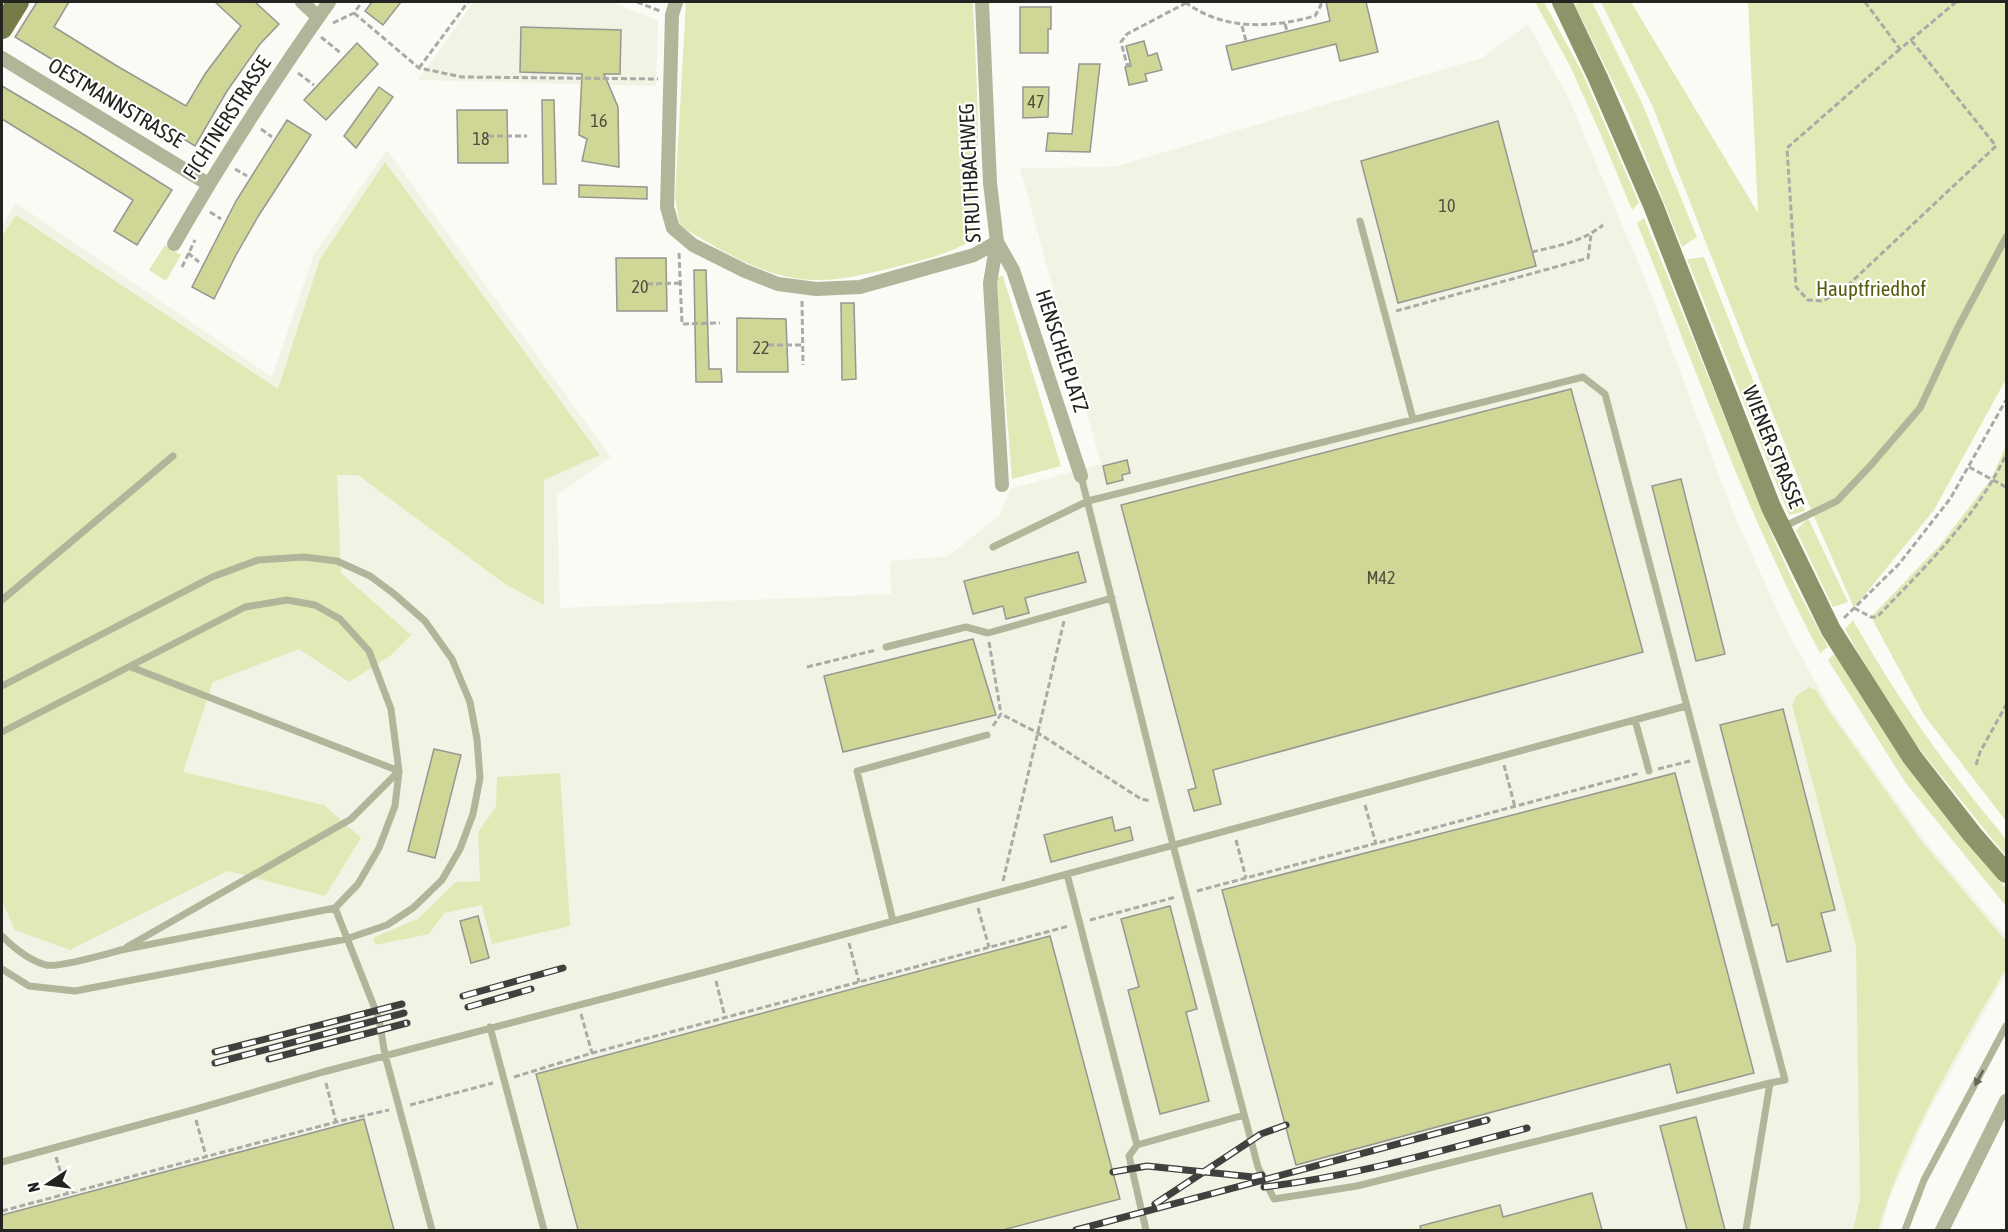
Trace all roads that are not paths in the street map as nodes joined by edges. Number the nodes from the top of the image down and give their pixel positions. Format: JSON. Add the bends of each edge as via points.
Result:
{"nodes":[{"id":1,"x":302,"y":2,"type":"edge"},
{"id":2,"x":329,"y":2,"type":"edge"},
{"id":3,"x":676,"y":2,"type":"edge"},
{"id":4,"x":982,"y":2,"type":"edge"},
{"id":5,"x":1562,"y":2,"type":"edge"},
{"id":6,"x":318,"y":17,"type":"junction"},
{"id":7,"x":2,"y":58,"type":"edge"},
{"id":8,"x":208,"y":184,"type":"junction"},
{"id":9,"x":1360,"y":221,"type":"dead end"},
{"id":10,"x":2007,"y":237,"type":"edge"},
{"id":11,"x":997,"y":242,"type":"junction"},
{"id":12,"x":174,"y":244,"type":"dead end"},
{"id":13,"x":1413,"y":419,"type":"junction"},
{"id":14,"x":173,"y":456,"type":"dead end"},
{"id":15,"x":1082,"y":476,"type":"joint"},
{"id":16,"x":1002,"y":485,"type":"dead end"},
{"id":17,"x":1088,"y":501,"type":"junction"},
{"id":18,"x":1780,"y":528,"type":"junction"},
{"id":19,"x":993,"y":548,"type":"dead end"},
{"id":20,"x":1112,"y":598,"type":"junction"},
{"id":21,"x":2,"y":600,"type":"edge"},
{"id":22,"x":886,"y":647,"type":"road end"},
{"id":23,"x":131,"y":667,"type":"junction"},
{"id":24,"x":2,"y":686,"type":"edge"},
{"id":25,"x":1686,"y":706,"type":"junction"},
{"id":26,"x":1635,"y":720,"type":"junction"},
{"id":27,"x":2,"y":732,"type":"edge"},
{"id":28,"x":987,"y":735,"type":"road end"},
{"id":29,"x":399,"y":771,"type":"junction"},
{"id":30,"x":1649,"y":771,"type":"road end"},
{"id":31,"x":1173,"y":845,"type":"junction"},
{"id":32,"x":2007,"y":873,"type":"edge"},
{"id":33,"x":1067,"y":874,"type":"junction"},
{"id":34,"x":335,"y":908,"type":"junction"},
{"id":35,"x":893,"y":921,"type":"junction"},
{"id":36,"x":2,"y":936,"type":"edge"},
{"id":37,"x":346,"y":939,"type":"junction"},
{"id":38,"x":121,"y":950,"type":"junction"},
{"id":39,"x":2,"y":969,"type":"edge"},
{"id":40,"x":2007,"y":1026,"type":"edge"},
{"id":41,"x":490,"y":1027,"type":"junction"},
{"id":42,"x":385,"y":1055,"type":"junction"},
{"id":43,"x":1770,"y":1083,"type":"junction"},
{"id":44,"x":2007,"y":1101,"type":"edge"},
{"id":45,"x":1244,"y":1115,"type":"junction"},
{"id":46,"x":1137,"y":1145,"type":"junction"},
{"id":47,"x":2,"y":1162,"type":"edge"},
{"id":48,"x":432,"y":1230,"type":"edge"},
{"id":49,"x":544,"y":1230,"type":"edge"},
{"id":50,"x":1146,"y":1230,"type":"edge"},
{"id":51,"x":1746,"y":1230,"type":"edge"},
{"id":52,"x":1905,"y":1230,"type":"edge"},
{"id":53,"x":1942,"y":1230,"type":"edge"}],
"edges":[{"from":1,"to":6,"type":"street"},
{"from":2,"to":6,"type":"street","name":"FICHTNERSTRASSE"},
{"from":3,"to":11,"type":"street","via":[[672,15],[667,207],[673,228],[693,245],[778,284],[816,289],[860,287],[974,255]]},
{"from":4,"to":11,"type":"street","name":"STRUTHBACHWEG","via":[[990,183]]},
{"from":5,"to":18,"type":"main road","name":"WIENER STRASSE","via":[[1653,205]]},
{"from":6,"to":8,"type":"street","name":"FICHTNERSTRASSE"},
{"from":7,"to":8,"type":"street","name":"OESTMANNSTRASSE"},
{"from":8,"to":12,"type":"street","name":"FICHTNERSTRASSE"},
{"from":9,"to":13,"type":"lane"},
{"from":10,"to":18,"type":"lane","via":[[1920,408],[1837,501]]},
{"from":11,"to":15,"type":"street","name":"HENSCHELPLATZ","via":[[1013,270]]},
{"from":11,"to":16,"type":"street","name":"STRUTHBACHWEG","via":[[990,283]]},
{"from":13,"to":17,"type":"lane"},
{"from":13,"to":25,"type":"lane","via":[[1583,377],[1605,394]]},
{"from":14,"to":21,"type":"lane"},
{"from":15,"to":17,"type":"lane"},
{"from":17,"to":19,"type":"lane"},
{"from":17,"to":20,"type":"lane"},
{"from":18,"to":32,"type":"main road","name":"WIENER STRASSE","via":[[1831,630],[1912,757]]},
{"from":20,"to":22,"type":"lane","via":[[988,633],[966,627]]},
{"from":20,"to":31,"type":"lane"},
{"from":23,"to":27,"type":"lane"},
{"from":23,"to":29,"type":"lane"},
{"from":23,"to":29,"type":"lane","via":[[245,607],[287,600],[315,605],[340,619],[369,651],[392,709]]},
{"from":24,"to":37,"type":"lane","via":[[212,577],[258,560],[304,557],[337,561],[370,576],[425,621],[452,659],[470,702],[480,778],[460,849],[442,880],[413,908],[387,925]]},
{"from":25,"to":26,"type":"lane"},
{"from":25,"to":43,"type":"lane","via":[[1785,1080]]},
{"from":26,"to":30,"type":"lane"},
{"from":26,"to":31,"type":"lane"},
{"from":28,"to":35,"type":"lane","via":[[857,771]]},
{"from":29,"to":34,"type":"lane","via":[[395,806],[378,848],[358,884]]},
{"from":29,"to":38,"type":"lane","via":[[351,819]]},
{"from":31,"to":33,"type":"lane"},
{"from":31,"to":45,"type":"lane"},
{"from":33,"to":35,"type":"lane"},
{"from":33,"to":46,"type":"lane"},
{"from":34,"to":37,"type":"lane"},
{"from":34,"to":38,"type":"lane"},
{"from":35,"to":41,"type":"lane"},
{"from":36,"to":38,"type":"lane","via":[[17,951],[47,965]]},
{"from":37,"to":39,"type":"lane","via":[[75,991],[29,986]]},
{"from":37,"to":42,"type":"lane","via":[[376,1011]]},
{"from":40,"to":52,"type":"lane","one_way":true,"via":[[1924,1180]]},
{"from":41,"to":42,"type":"lane"},
{"from":41,"to":49,"type":"lane"},
{"from":42,"to":47,"type":"lane"},
{"from":42,"to":48,"type":"lane"},
{"from":43,"to":45,"type":"lane","via":[[1357,1186],[1274,1199],[1258,1167]]},
{"from":43,"to":51,"type":"lane"},
{"from":44,"to":53,"type":"street"},
{"from":45,"to":46,"type":"lane"},
{"from":46,"to":50,"type":"lane","via":[[1129,1156]]}]}
